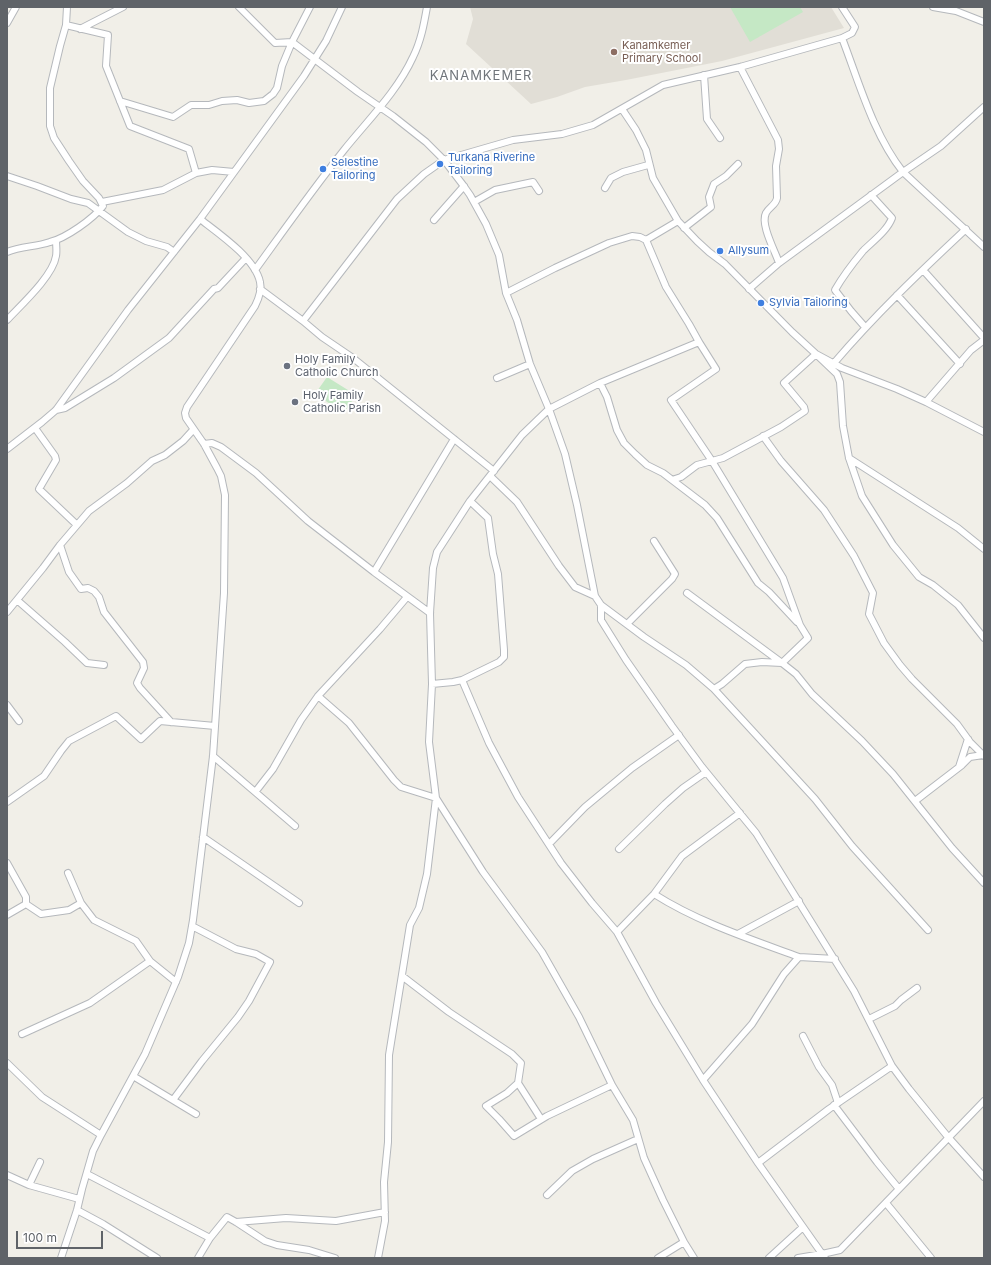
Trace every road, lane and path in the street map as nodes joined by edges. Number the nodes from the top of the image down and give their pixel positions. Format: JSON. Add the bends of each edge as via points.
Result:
{"nodes":[{"id":1,"x":16,"y":7,"type":"edge"},
{"id":2,"x":67,"y":7,"type":"edge"},
{"id":3,"x":123,"y":7,"type":"edge"},
{"id":4,"x":239,"y":7,"type":"edge"},
{"id":5,"x":310,"y":7,"type":"edge"},
{"id":6,"x":342,"y":7,"type":"edge"},
{"id":7,"x":427,"y":7,"type":"edge"},
{"id":8,"x":842,"y":7,"type":"edge"},
{"id":9,"x":933,"y":7,"type":"edge"},
{"id":10,"x":984,"y":22,"type":"edge"},
{"id":11,"x":7,"y":23,"type":"edge"},
{"id":12,"x":66,"y":25,"type":"junction"},
{"id":13,"x":80,"y":29,"type":"junction"},
{"id":14,"x":842,"y":38,"type":"junction"},
{"id":15,"x":292,"y":42,"type":"junction"},
{"id":16,"x":314,"y":60,"type":"junction"},
{"id":17,"x":740,"y":67,"type":"junction"},
{"id":18,"x":704,"y":75,"type":"junction"},
{"id":19,"x":120,"y":101,"type":"junction"},
{"id":20,"x":380,"y":106,"type":"junction"},
{"id":21,"x":984,"y":107,"type":"edge"},
{"id":22,"x":622,"y":109,"type":"junction"},
{"id":23,"x":720,"y":138,"type":"dead end"},
{"id":24,"x":444,"y":160,"type":"junction"},
{"id":25,"x":738,"y":164,"type":"dead end"},
{"id":26,"x":648,"y":165,"type":"junction"},
{"id":27,"x":234,"y":172,"type":"junction"},
{"id":28,"x":903,"y":172,"type":"junction"},
{"id":29,"x":196,"y":173,"type":"junction"},
{"id":30,"x":7,"y":176,"type":"edge"},
{"id":31,"x":464,"y":186,"type":"junction"},
{"id":32,"x":605,"y":188,"type":"dead end"},
{"id":33,"x":539,"y":191,"type":"dead end"},
{"id":34,"x":871,"y":195,"type":"junction"},
{"id":35,"x":102,"y":202,"type":"junction"},
{"id":36,"x":474,"y":202,"type":"junction"},
{"id":37,"x":99,"y":212,"type":"junction"},
{"id":38,"x":200,"y":219,"type":"junction"},
{"id":39,"x":434,"y":220,"type":"dead end"},
{"id":40,"x":678,"y":221,"type":"junction"},
{"id":41,"x":684,"y":228,"type":"junction"},
{"id":42,"x":966,"y":229,"type":"junction"},
{"id":43,"x":56,"y":240,"type":"junction"},
{"id":44,"x":646,"y":240,"type":"junction"},
{"id":45,"x":984,"y":247,"type":"edge"},
{"id":46,"x":7,"y":252,"type":"edge"},
{"id":47,"x":174,"y":252,"type":"junction"},
{"id":48,"x":246,"y":258,"type":"junction"},
{"id":49,"x":779,"y":262,"type":"junction"},
{"id":50,"x":255,"y":270,"type":"junction"},
{"id":51,"x":922,"y":270,"type":"junction"},
{"id":52,"x":260,"y":289,"type":"junction"},
{"id":53,"x":749,"y":289,"type":"junction"},
{"id":54,"x":506,"y":293,"type":"junction"},
{"id":55,"x":897,"y":295,"type":"junction"},
{"id":56,"x":7,"y":320,"type":"edge"},
{"id":57,"x":303,"y":321,"type":"junction"},
{"id":58,"x":865,"y":327,"type":"junction"},
{"id":59,"x":984,"y":339,"type":"edge"},
{"id":60,"x":699,"y":342,"type":"junction"},
{"id":61,"x":816,"y":354,"type":"junction"},
{"id":62,"x":834,"y":363,"type":"junction"},
{"id":63,"x":530,"y":364,"type":"junction"},
{"id":64,"x":960,"y":364,"type":"junction"},
{"id":65,"x":497,"y":378,"type":"dead end"},
{"id":66,"x":600,"y":383,"type":"junction"},
{"id":67,"x":926,"y":402,"type":"junction"},
{"id":68,"x":549,"y":409,"type":"junction"},
{"id":69,"x":56,"y":410,"type":"junction"},
{"id":70,"x":35,"y":428,"type":"junction"},
{"id":71,"x":193,"y":430,"type":"junction"},
{"id":72,"x":984,"y":432,"type":"edge"},
{"id":73,"x":763,"y":436,"type":"junction"},
{"id":74,"x":454,"y":439,"type":"junction"},
{"id":75,"x":204,"y":444,"type":"junction"},
{"id":76,"x":7,"y":449,"type":"edge"},
{"id":77,"x":850,"y":458,"type":"junction"},
{"id":78,"x":712,"y":461,"type":"junction"},
{"id":79,"x":492,"y":473,"type":"junction"},
{"id":80,"x":672,"y":480,"type":"junction"},
{"id":81,"x":470,"y":501,"type":"junction"},
{"id":82,"x":77,"y":526,"type":"junction"},
{"id":83,"x":654,"y":541,"type":"dead end"},
{"id":84,"x":60,"y":545,"type":"junction"},
{"id":85,"x":984,"y":548,"type":"edge"},
{"id":86,"x":374,"y":572,"type":"junction"},
{"id":87,"x":688,"y":593,"type":"dead end"},
{"id":88,"x":595,"y":596,"type":"junction"},
{"id":89,"x":407,"y":597,"type":"junction"},
{"id":90,"x":17,"y":600,"type":"junction"},
{"id":91,"x":601,"y":605,"type":"junction"},
{"id":92,"x":7,"y":612,"type":"edge"},
{"id":93,"x":430,"y":613,"type":"junction"},
{"id":94,"x":626,"y":624,"type":"junction"},
{"id":95,"x":800,"y":625,"type":"junction"},
{"id":96,"x":981,"y":630,"type":"edge"},
{"id":97,"x":984,"y":638,"type":"edge"},
{"id":98,"x":782,"y":663,"type":"junction"},
{"id":99,"x":104,"y":665,"type":"dead end"},
{"id":100,"x":462,"y":680,"type":"junction"},
{"id":101,"x":432,"y":684,"type":"junction"},
{"id":102,"x":714,"y":689,"type":"junction"},
{"id":103,"x":318,"y":696,"type":"junction"},
{"id":104,"x":7,"y":705,"type":"edge"},
{"id":105,"x":19,"y":721,"type":"dead end"},
{"id":106,"x":171,"y":722,"type":"junction"},
{"id":107,"x":215,"y":726,"type":"junction"},
{"id":108,"x":679,"y":735,"type":"junction"},
{"id":109,"x":968,"y":739,"type":"junction"},
{"id":110,"x":984,"y":755,"type":"edge"},
{"id":111,"x":213,"y":756,"type":"junction"},
{"id":112,"x":959,"y":767,"type":"junction"},
{"id":113,"x":706,"y":772,"type":"junction"},
{"id":114,"x":256,"y":792,"type":"junction"},
{"id":115,"x":436,"y":798,"type":"junction"},
{"id":116,"x":915,"y":801,"type":"junction"},
{"id":117,"x":7,"y":802,"type":"edge"},
{"id":118,"x":740,"y":813,"type":"junction"},
{"id":119,"x":295,"y":826,"type":"dead end"},
{"id":120,"x":203,"y":838,"type":"junction"},
{"id":121,"x":549,"y":844,"type":"junction"},
{"id":122,"x":619,"y":849,"type":"dead end"},
{"id":123,"x":7,"y":863,"type":"edge"},
{"id":124,"x":68,"y":873,"type":"dead end"},
{"id":125,"x":984,"y":883,"type":"edge"},
{"id":126,"x":654,"y":894,"type":"junction"},
{"id":127,"x":799,"y":901,"type":"junction"},
{"id":128,"x":81,"y":903,"type":"junction"},
{"id":129,"x":299,"y":903,"type":"dead end"},
{"id":130,"x":26,"y":904,"type":"junction"},
{"id":131,"x":7,"y":915,"type":"edge"},
{"id":132,"x":192,"y":926,"type":"junction"},
{"id":133,"x":928,"y":930,"type":"dead end"},
{"id":134,"x":617,"y":932,"type":"junction"},
{"id":135,"x":738,"y":934,"type":"junction"},
{"id":136,"x":799,"y":957,"type":"junction"},
{"id":137,"x":835,"y":959,"type":"junction"},
{"id":138,"x":150,"y":961,"type":"junction"},
{"id":139,"x":402,"y":976,"type":"junction"},
{"id":140,"x":176,"y":982,"type":"junction"},
{"id":141,"x":917,"y":988,"type":"dead end"},
{"id":142,"x":868,"y":1019,"type":"junction"},
{"id":143,"x":22,"y":1034,"type":"dead end"},
{"id":144,"x":803,"y":1036,"type":"dead end"},
{"id":145,"x":7,"y":1063,"type":"edge"},
{"id":146,"x":892,"y":1066,"type":"junction"},
{"id":147,"x":133,"y":1076,"type":"junction"},
{"id":148,"x":703,"y":1080,"type":"junction"},
{"id":149,"x":518,"y":1083,"type":"junction"},
{"id":150,"x":612,"y":1085,"type":"junction"},
{"id":151,"x":173,"y":1100,"type":"junction"},
{"id":152,"x":984,"y":1101,"type":"edge"},
{"id":153,"x":836,"y":1104,"type":"junction"},
{"id":154,"x":196,"y":1114,"type":"dead end"},
{"id":155,"x":541,"y":1119,"type":"junction"},
{"id":156,"x":100,"y":1135,"type":"junction"},
{"id":157,"x":948,"y":1137,"type":"junction"},
{"id":158,"x":638,"y":1139,"type":"junction"},
{"id":159,"x":40,"y":1162,"type":"dead end"},
{"id":160,"x":758,"y":1163,"type":"junction"},
{"id":161,"x":87,"y":1174,"type":"junction"},
{"id":162,"x":7,"y":1175,"type":"edge"},
{"id":163,"x":984,"y":1177,"type":"edge"},
{"id":164,"x":29,"y":1185,"type":"junction"},
{"id":165,"x":899,"y":1189,"type":"junction"},
{"id":166,"x":547,"y":1195,"type":"dead end"},
{"id":167,"x":79,"y":1199,"type":"junction"},
{"id":168,"x":886,"y":1203,"type":"junction"},
{"id":169,"x":77,"y":1210,"type":"junction"},
{"id":170,"x":385,"y":1212,"type":"junction"},
{"id":171,"x":236,"y":1222,"type":"junction"},
{"id":172,"x":803,"y":1227,"type":"junction"},
{"id":173,"x":210,"y":1238,"type":"junction"},
{"id":174,"x":684,"y":1242,"type":"junction"},
{"id":175,"x":824,"y":1256,"type":"edge"},
{"id":176,"x":61,"y":1258,"type":"edge"},
{"id":177,"x":157,"y":1258,"type":"edge"},
{"id":178,"x":198,"y":1258,"type":"edge"},
{"id":179,"x":334,"y":1258,"type":"edge"},
{"id":180,"x":378,"y":1258,"type":"edge"},
{"id":181,"x":658,"y":1258,"type":"edge"},
{"id":182,"x":694,"y":1258,"type":"edge"},
{"id":183,"x":769,"y":1258,"type":"edge"},
{"id":184,"x":798,"y":1258,"type":"edge"},
{"id":185,"x":931,"y":1258,"type":"edge"}],
"edges":[{"from":1,"to":11,"type":"street"},
{"from":2,"to":12,"type":"street"},
{"from":3,"to":13,"type":"street"},
{"from":4,"to":15,"type":"street","via":[[275,43]]},
{"from":5,"to":15,"type":"street"},
{"from":6,"to":16,"type":"street"},
{"from":7,"to":20,"type":"street","via":[[413,57]]},
{"from":8,"to":14,"type":"street","via":[[855,27],[852,33]]},
{"from":9,"to":10,"type":"street","via":[[956,10]]},
{"from":12,"to":13,"type":"street"},
{"from":12,"to":35,"type":"street","via":[[50,88],[50,126],[54,138],[69,161]]},
{"from":13,"to":19,"type":"street","via":[[108,35],[106,66]]},
{"from":14,"to":17,"type":"street"},
{"from":14,"to":28,"type":"street","via":[[882,140]]},
{"from":15,"to":16,"type":"street"},
{"from":15,"to":19,"type":"street","via":[[282,66],[277,88],[264,100],[191,105],[173,117]]},
{"from":16,"to":20,"type":"street"},
{"from":16,"to":27,"type":"street"},
{"from":17,"to":18,"type":"street"},
{"from":17,"to":49,"type":"street","via":[[778,140],[778,198],[765,214],[764,224]]},
{"from":18,"to":22,"type":"street","via":[[663,85]]},
{"from":18,"to":23,"type":"street","via":[[707,119]]},
{"from":19,"to":29,"type":"street","via":[[130,126],[188,149]]},
{"from":20,"to":24,"type":"street"},
{"from":20,"to":50,"type":"street","via":[[340,155]]},
{"from":21,"to":28,"type":"street","via":[[941,146]]},
{"from":22,"to":24,"type":"street","via":[[593,125],[562,134],[513,140]]},
{"from":22,"to":26,"type":"street","via":[[646,150]]},
{"from":24,"to":31,"type":"street"},
{"from":24,"to":57,"type":"street","via":[[397,198]]},
{"from":25,"to":41,"type":"street","via":[[714,184],[709,197],[711,207]]},
{"from":26,"to":32,"type":"street","via":[[611,178]]},
{"from":26,"to":40,"type":"street"},
{"from":27,"to":29,"type":"street","via":[[212,170]]},
{"from":27,"to":38,"type":"street"},
{"from":28,"to":34,"type":"street"},
{"from":28,"to":42,"type":"street"},
{"from":29,"to":35,"type":"street","via":[[163,190]]},
{"from":30,"to":37,"type":"street","via":[[88,203]]},
{"from":31,"to":36,"type":"street"},
{"from":31,"to":39,"type":"street"},
{"from":33,"to":36,"type":"street","via":[[533,182],[495,190]]},
{"from":34,"to":49,"type":"street"},
{"from":34,"to":58,"type":"street","via":[[892,218],[889,225],[862,252],[835,290]]},
{"from":35,"to":37,"type":"street","via":[[103,206]]},
{"from":36,"to":54,"type":"street","via":[[499,255]]},
{"from":37,"to":43,"type":"street"},
{"from":37,"to":47,"type":"street","via":[[138,237]]},
{"from":38,"to":47,"type":"street"},
{"from":38,"to":48,"type":"street"},
{"from":40,"to":41,"type":"street"},
{"from":40,"to":44,"type":"street"},
{"from":41,"to":53,"type":"street"},
{"from":42,"to":45,"type":"street"},
{"from":42,"to":51,"type":"street"},
{"from":43,"to":46,"type":"street"},
{"from":43,"to":56,"type":"street","via":[[56,257],[48,273],[36,290]]},
{"from":44,"to":54,"type":"street","via":[[632,236],[609,243]]},
{"from":44,"to":60,"type":"street","via":[[666,287]]},
{"from":47,"to":69,"type":"street","via":[[128,310]]},
{"from":48,"to":50,"type":"street"},
{"from":48,"to":69,"type":"street","via":[[169,338],[114,378],[65,408]]},
{"from":49,"to":53,"type":"street"},
{"from":50,"to":52,"type":"street"},
{"from":51,"to":55,"type":"street"},
{"from":51,"to":59,"type":"street"},
{"from":52,"to":57,"type":"street"},
{"from":52,"to":71,"type":"street","via":[[255,306],[187,407],[186,418]]},
{"from":53,"to":61,"type":"street"},
{"from":54,"to":63,"type":"street"},
{"from":55,"to":58,"type":"street"},
{"from":55,"to":64,"type":"street"},
{"from":57,"to":74,"type":"street","via":[[359,362]]},
{"from":58,"to":62,"type":"street"},
{"from":59,"to":64,"type":"street"},
{"from":60,"to":66,"type":"street"},
{"from":60,"to":78,"type":"street","via":[[716,368],[671,400]]},
{"from":61,"to":62,"type":"street"},
{"from":61,"to":73,"type":"street","via":[[784,383],[805,411]]},
{"from":61,"to":77,"type":"street","via":[[837,374],[840,382],[843,426]]},
{"from":62,"to":67,"type":"street"},
{"from":63,"to":65,"type":"street"},
{"from":63,"to":68,"type":"street"},
{"from":64,"to":67,"type":"street"},
{"from":66,"to":68,"type":"street"},
{"from":66,"to":80,"type":"street","via":[[624,443],[643,462]]},
{"from":67,"to":72,"type":"street"},
{"from":68,"to":79,"type":"street","via":[[522,435]]},
{"from":68,"to":88,"type":"street","via":[[565,454]]},
{"from":69,"to":70,"type":"street"},
{"from":70,"to":76,"type":"street"},
{"from":70,"to":82,"type":"street","via":[[56,460],[39,489]]},
{"from":71,"to":75,"type":"street"},
{"from":71,"to":82,"type":"street","via":[[165,455],[152,461],[95,506]]},
{"from":73,"to":78,"type":"street","via":[[723,458]]},
{"from":73,"to":109,"type":"street","via":[[781,461],[824,510],[854,556],[872,593],[869,614],[884,643],[912,679],[957,724]]},
{"from":74,"to":79,"type":"street"},
{"from":74,"to":86,"type":"street"},
{"from":75,"to":86,"type":"street","via":[[212,443],[221,447],[256,473],[308,521]]},
{"from":75,"to":107,"type":"street","via":[[221,476],[225,495],[224,593]]},
{"from":77,"to":85,"type":"street","via":[[958,528]]},
{"from":77,"to":96,"type":"street","via":[[862,496],[893,545],[919,577],[958,605]]},
{"from":78,"to":80,"type":"street","via":[[697,464],[681,477]]},
{"from":78,"to":95,"type":"street","via":[[783,578]]},
{"from":79,"to":81,"type":"street"},
{"from":79,"to":88,"type":"street","via":[[517,502],[575,587]]},
{"from":80,"to":95,"type":"street","via":[[711,512],[758,583],[770,592]]},
{"from":81,"to":93,"type":"street","via":[[443,541],[434,560]]},
{"from":81,"to":100,"type":"street","via":[[488,518],[498,574],[504,657]]},
{"from":82,"to":84,"type":"street"},
{"from":83,"to":94,"type":"street","via":[[675,574]]},
{"from":84,"to":90,"type":"street"},
{"from":84,"to":106,"type":"street","via":[[68,571],[82,589],[88,588],[99,597],[104,612],[143,662],[144,668],[137,682],[140,688]]},
{"from":86,"to":89,"type":"street"},
{"from":87,"to":98,"type":"street"},
{"from":88,"to":91,"type":"street"},
{"from":89,"to":93,"type":"street"},
{"from":89,"to":103,"type":"street"},
{"from":90,"to":92,"type":"street"},
{"from":90,"to":99,"type":"street","via":[[87,663]]},
{"from":91,"to":94,"type":"street"},
{"from":91,"to":108,"type":"street","via":[[601,620]]},
{"from":93,"to":101,"type":"street"},
{"from":94,"to":102,"type":"street"},
{"from":95,"to":98,"type":"street","via":[[808,638]]},
{"from":96,"to":97,"type":"street"},
{"from":98,"to":102,"type":"street","via":[[745,664]]},
{"from":98,"to":116,"type":"street","via":[[862,741]]},
{"from":100,"to":101,"type":"street"},
{"from":100,"to":121,"type":"street","via":[[496,757]]},
{"from":101,"to":115,"type":"street","via":[[429,742]]},
{"from":102,"to":133,"type":"street","via":[[815,799],[852,846]]},
{"from":103,"to":114,"type":"street","via":[[301,720],[273,770]]},
{"from":103,"to":115,"type":"street","via":[[349,724],[401,787]]},
{"from":104,"to":105,"type":"street"},
{"from":106,"to":107,"type":"street"},
{"from":106,"to":117,"type":"street","via":[[160,722],[141,739],[116,716],[69,741],[44,776]]},
{"from":107,"to":111,"type":"street"},
{"from":108,"to":113,"type":"street"},
{"from":108,"to":121,"type":"street","via":[[632,768],[591,802]]},
{"from":109,"to":110,"type":"street"},
{"from":109,"to":112,"type":"street"},
{"from":110,"to":112,"type":"street","via":[[970,757]]},
{"from":111,"to":114,"type":"street"},
{"from":111,"to":120,"type":"street"},
{"from":112,"to":116,"type":"street"},
{"from":113,"to":118,"type":"street"},
{"from":113,"to":122,"type":"street","via":[[683,788]]},
{"from":114,"to":119,"type":"street"},
{"from":115,"to":139,"type":"street","via":[[426,874],[419,908],[410,925]]},
{"from":115,"to":150,"type":"street","via":[[483,872],[542,952],[579,1017]]},
{"from":116,"to":125,"type":"street"},
{"from":118,"to":126,"type":"street","via":[[682,856]]},
{"from":118,"to":127,"type":"street","via":[[756,833]]},
{"from":120,"to":129,"type":"street"},
{"from":120,"to":132,"type":"street"},
{"from":121,"to":134,"type":"street","via":[[561,863]]},
{"from":123,"to":130,"type":"street","via":[[26,897]]},
{"from":124,"to":128,"type":"street"},
{"from":126,"to":134,"type":"street"},
{"from":126,"to":135,"type":"street","via":[[670,905]]},
{"from":127,"to":135,"type":"street"},
{"from":127,"to":137,"type":"street"},
{"from":128,"to":130,"type":"street","via":[[69,910],[41,914]]},
{"from":128,"to":138,"type":"street","via":[[94,920],[136,941]]},
{"from":130,"to":131,"type":"street"},
{"from":132,"to":140,"type":"street"},
{"from":132,"to":151,"type":"street","via":[[236,949],[256,954],[270,962],[238,1017]]},
{"from":134,"to":148,"type":"street","via":[[656,1004]]},
{"from":135,"to":136,"type":"street"},
{"from":136,"to":137,"type":"street"},
{"from":136,"to":148,"type":"street","via":[[784,974],[752,1024]]},
{"from":137,"to":142,"type":"street"},
{"from":138,"to":140,"type":"street"},
{"from":138,"to":143,"type":"street","via":[[90,1004]]},
{"from":139,"to":149,"type":"street","via":[[516,1058],[521,1063]]},
{"from":139,"to":170,"type":"street","via":[[389,1055]]},
{"from":140,"to":147,"type":"street"},
{"from":141,"to":142,"type":"street","via":[[895,1006]]},
{"from":142,"to":146,"type":"street"},
{"from":144,"to":153,"type":"street","via":[[819,1067],[832,1085]]},
{"from":145,"to":156,"type":"street","via":[[42,1097]]},
{"from":146,"to":153,"type":"street"},
{"from":146,"to":157,"type":"street"},
{"from":147,"to":151,"type":"street"},
{"from":147,"to":156,"type":"street"},
{"from":148,"to":160,"type":"street"},
{"from":149,"to":155,"type":"street"},
{"from":149,"to":155,"type":"street","via":[[486,1106],[514,1136]]},
{"from":150,"to":155,"type":"street"},
{"from":150,"to":158,"type":"street","via":[[633,1120]]},
{"from":151,"to":154,"type":"street"},
{"from":152,"to":157,"type":"street"},
{"from":153,"to":160,"type":"street"},
{"from":153,"to":165,"type":"street"},
{"from":156,"to":161,"type":"street"},
{"from":157,"to":163,"type":"street"},
{"from":157,"to":165,"type":"street"},
{"from":158,"to":166,"type":"street","via":[[592,1159],[572,1171]]},
{"from":158,"to":174,"type":"street","via":[[644,1158]]},
{"from":159,"to":164,"type":"street"},
{"from":160,"to":172,"type":"street"},
{"from":161,"to":167,"type":"street"},
{"from":161,"to":173,"type":"street"},
{"from":162,"to":164,"type":"street"},
{"from":164,"to":167,"type":"street"},
{"from":165,"to":168,"type":"street"},
{"from":167,"to":169,"type":"street"},
{"from":168,"to":175,"type":"street","via":[[840,1250]]},
{"from":168,"to":185,"type":"street"},
{"from":169,"to":176,"type":"street"},
{"from":169,"to":177,"type":"street"},
{"from":170,"to":171,"type":"street","via":[[336,1221],[286,1218]]},
{"from":170,"to":180,"type":"street"},
{"from":171,"to":173,"type":"street","via":[[227,1217]]},
{"from":171,"to":179,"type":"street","via":[[265,1241]]},
{"from":172,"to":175,"type":"street"},
{"from":172,"to":183,"type":"street"},
{"from":173,"to":178,"type":"street"},
{"from":174,"to":181,"type":"street"},
{"from":174,"to":182,"type":"street"},
{"from":175,"to":184,"type":"street"}]}
